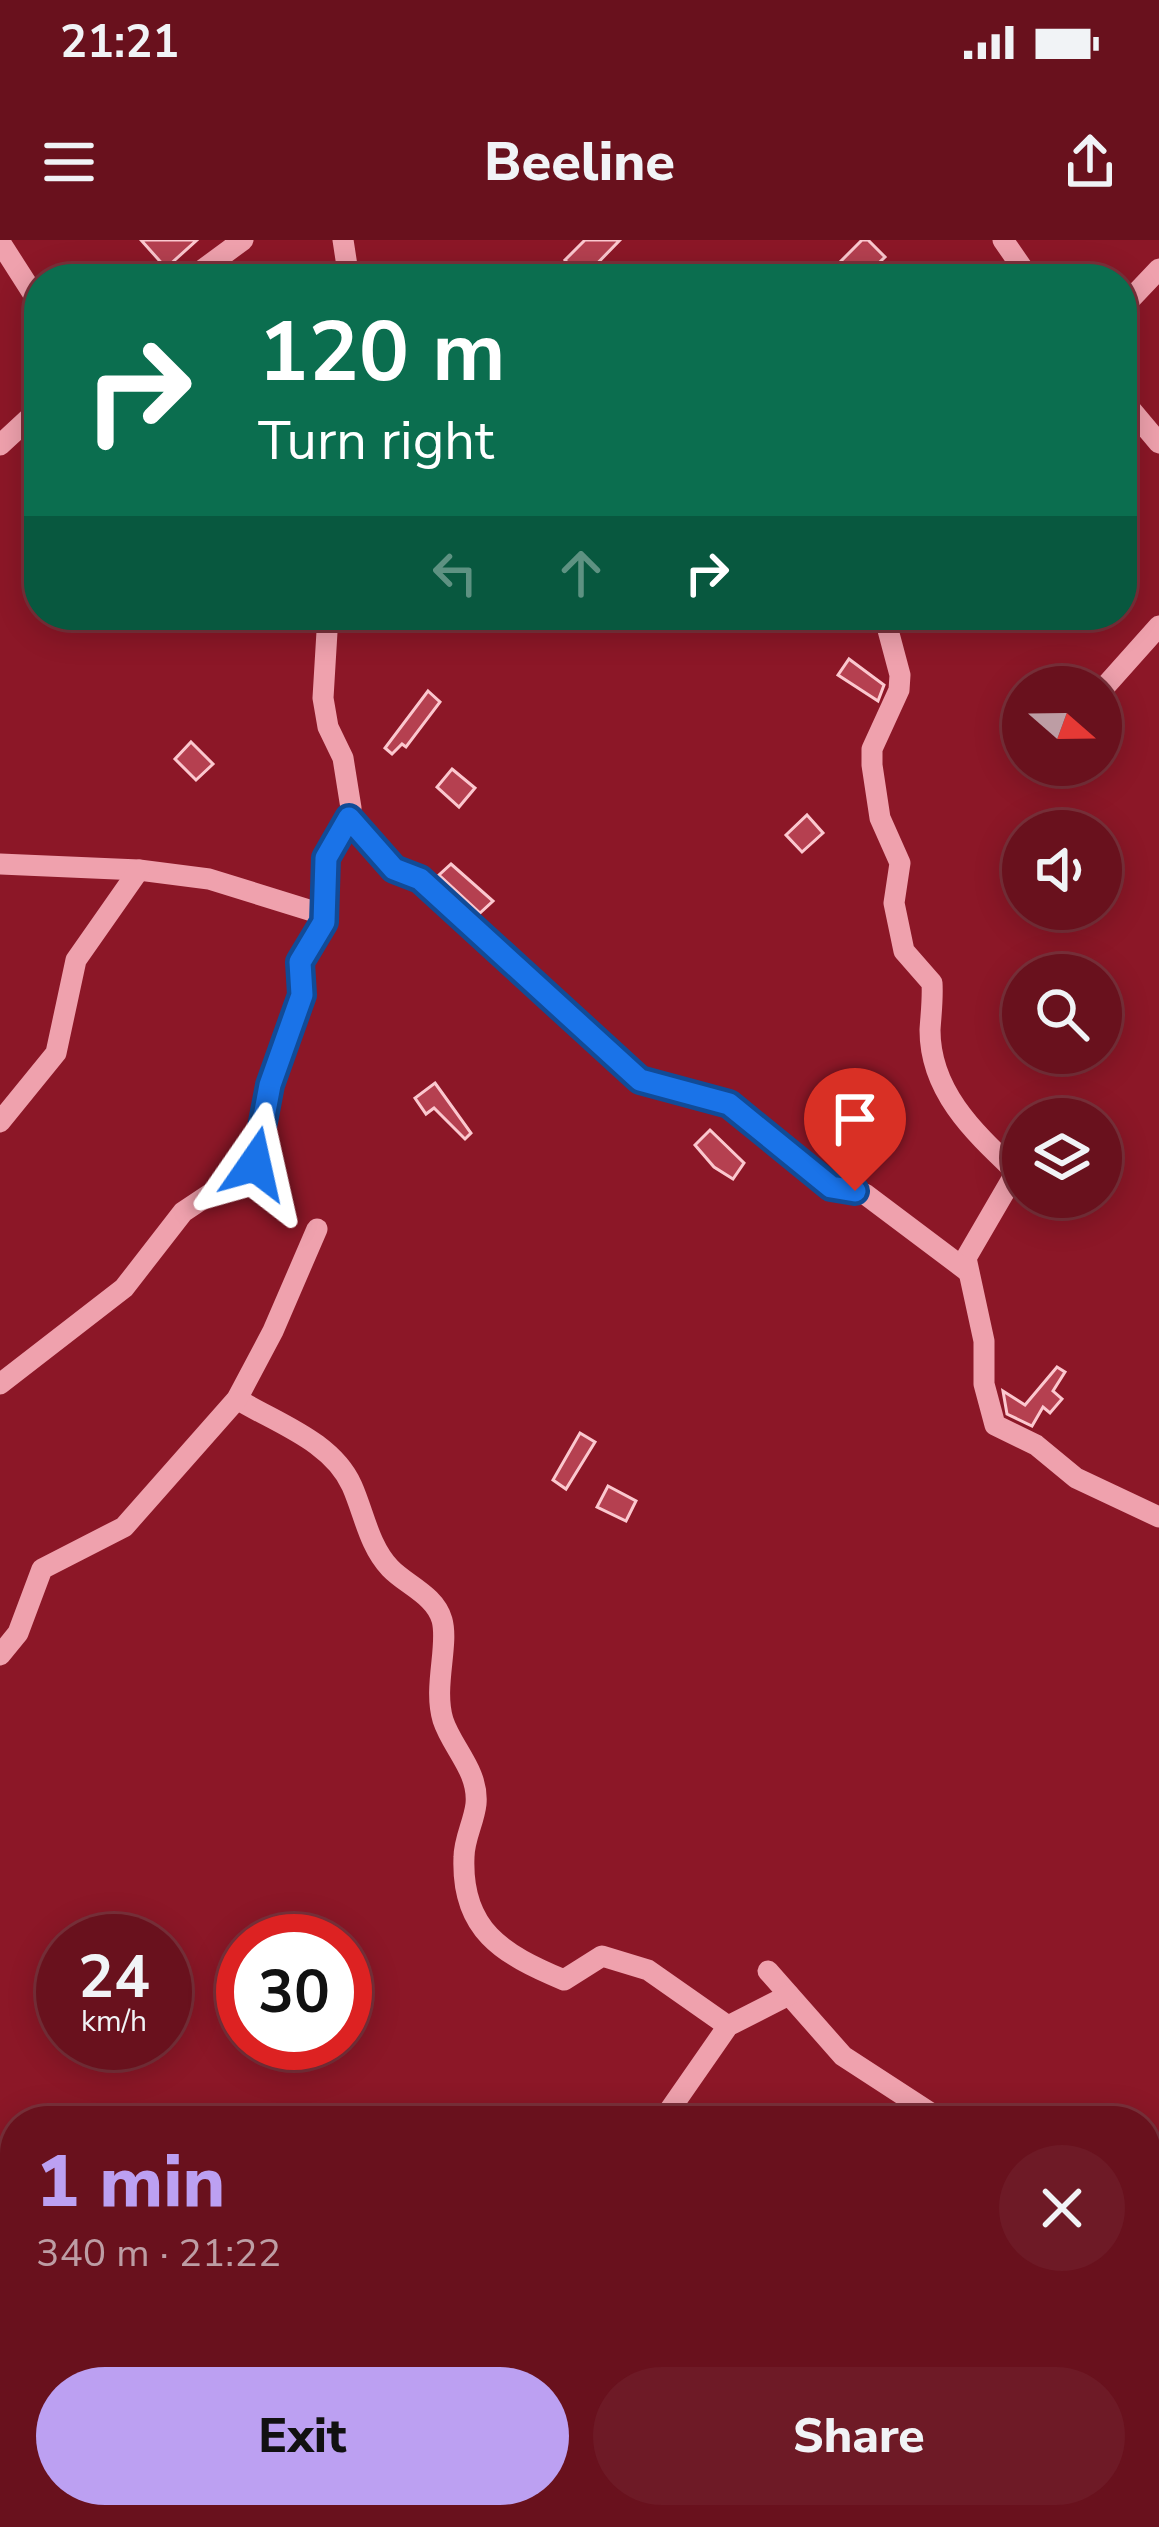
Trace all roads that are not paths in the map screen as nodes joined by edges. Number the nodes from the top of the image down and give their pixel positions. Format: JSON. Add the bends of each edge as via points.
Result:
{"nodes":[{"id":1,"x":243,"y":240,"type":"edge"},
{"id":2,"x":0,"y":242,"type":"edge"},
{"id":3,"x":210,"y":264,"type":"edge"},
{"id":4,"x":1159,"y":269,"type":"edge"},
{"id":5,"x":24,"y":280,"type":"edge"},
{"id":6,"x":1137,"y":292,"type":"edge"},
{"id":7,"x":1137,"y":417,"type":"edge"},
{"id":8,"x":24,"y":423,"type":"edge"},
{"id":9,"x":1159,"y":443,"type":"edge"},
{"id":10,"x":0,"y":445,"type":"edge"},
{"id":11,"x":1159,"y":626,"type":"edge"},
{"id":12,"x":327,"y":630,"type":"edge"},
{"id":13,"x":888,"y":630,"type":"edge"},
{"id":14,"x":1122,"y":667,"type":"edge"},
{"id":15,"x":349,"y":818,"type":"junction"},
{"id":16,"x":0,"y":864,"type":"edge"},
{"id":17,"x":140,"y":870,"type":"junction"},
{"id":18,"x":325,"y":915,"type":"junction"},
{"id":19,"x":0,"y":1122,"type":"edge"},
{"id":20,"x":317,"y":1229,"type":"dead end"},
{"id":21,"x":966,"y":1270,"type":"junction"},
{"id":22,"x":0,"y":1384,"type":"edge"},
{"id":23,"x":237,"y":1399,"type":"junction"},
{"id":24,"x":1159,"y":1516,"type":"edge"},
{"id":25,"x":0,"y":1655,"type":"edge"},
{"id":26,"x":768,"y":1971,"type":"dead end"},
{"id":27,"x":789,"y":1995,"type":"junction"},
{"id":28,"x":728,"y":2026,"type":"junction"},
{"id":29,"x":672,"y":2106,"type":"edge"},
{"id":30,"x":916,"y":2106,"type":"edge"}],
"edges":[{"from":1,"to":3,"type":"street"},
{"from":2,"to":5,"type":"street"},
{"from":4,"to":6,"type":"street"},
{"from":7,"to":9,"type":"street"},
{"from":8,"to":10,"type":"street"},
{"from":11,"to":14,"type":"street"},
{"from":12,"to":15,"type":"street","via":[[323,698],[343,758]]},
{"from":13,"to":21,"type":"street","via":[[899,690],[872,765],[880,818],[900,862],[894,903],[904,951],[932,983],[930,1033],[944,1091],[1016,1172]]},
{"from":15,"to":18,"type":"street","via":[[326,858]]},
{"from":15,"to":21,"type":"street","via":[[394,869],[420,879],[640,1080],[729,1104],[831,1187],[865,1195]]},
{"from":16,"to":17,"type":"street"},
{"from":17,"to":18,"type":"street","via":[[209,879]]},
{"from":17,"to":19,"type":"street","via":[[76,960],[56,1053]]},
{"from":18,"to":22,"type":"street","via":[[300,962],[302,995],[270,1085],[255,1164],[183,1212],[124,1288]]},
{"from":20,"to":23,"type":"street"},
{"from":21,"to":24,"type":"street","via":[[995,1425],[1036,1444],[1076,1478]]},
{"from":23,"to":25,"type":"street","via":[[124,1527],[43,1569],[18,1634]]},
{"from":23,"to":28,"type":"street","via":[[320,1445],[351,1481],[390,1568],[419,1588],[442,1619],[438,1688],[477,1800],[464,1854],[466,1905],[482,1931],[564,1980],[602,1956],[648,1970]]},
{"from":26,"to":27,"type":"street"},
{"from":27,"to":28,"type":"street"},
{"from":27,"to":30,"type":"street","via":[[843,2056]]},
{"from":28,"to":29,"type":"street"}]}
